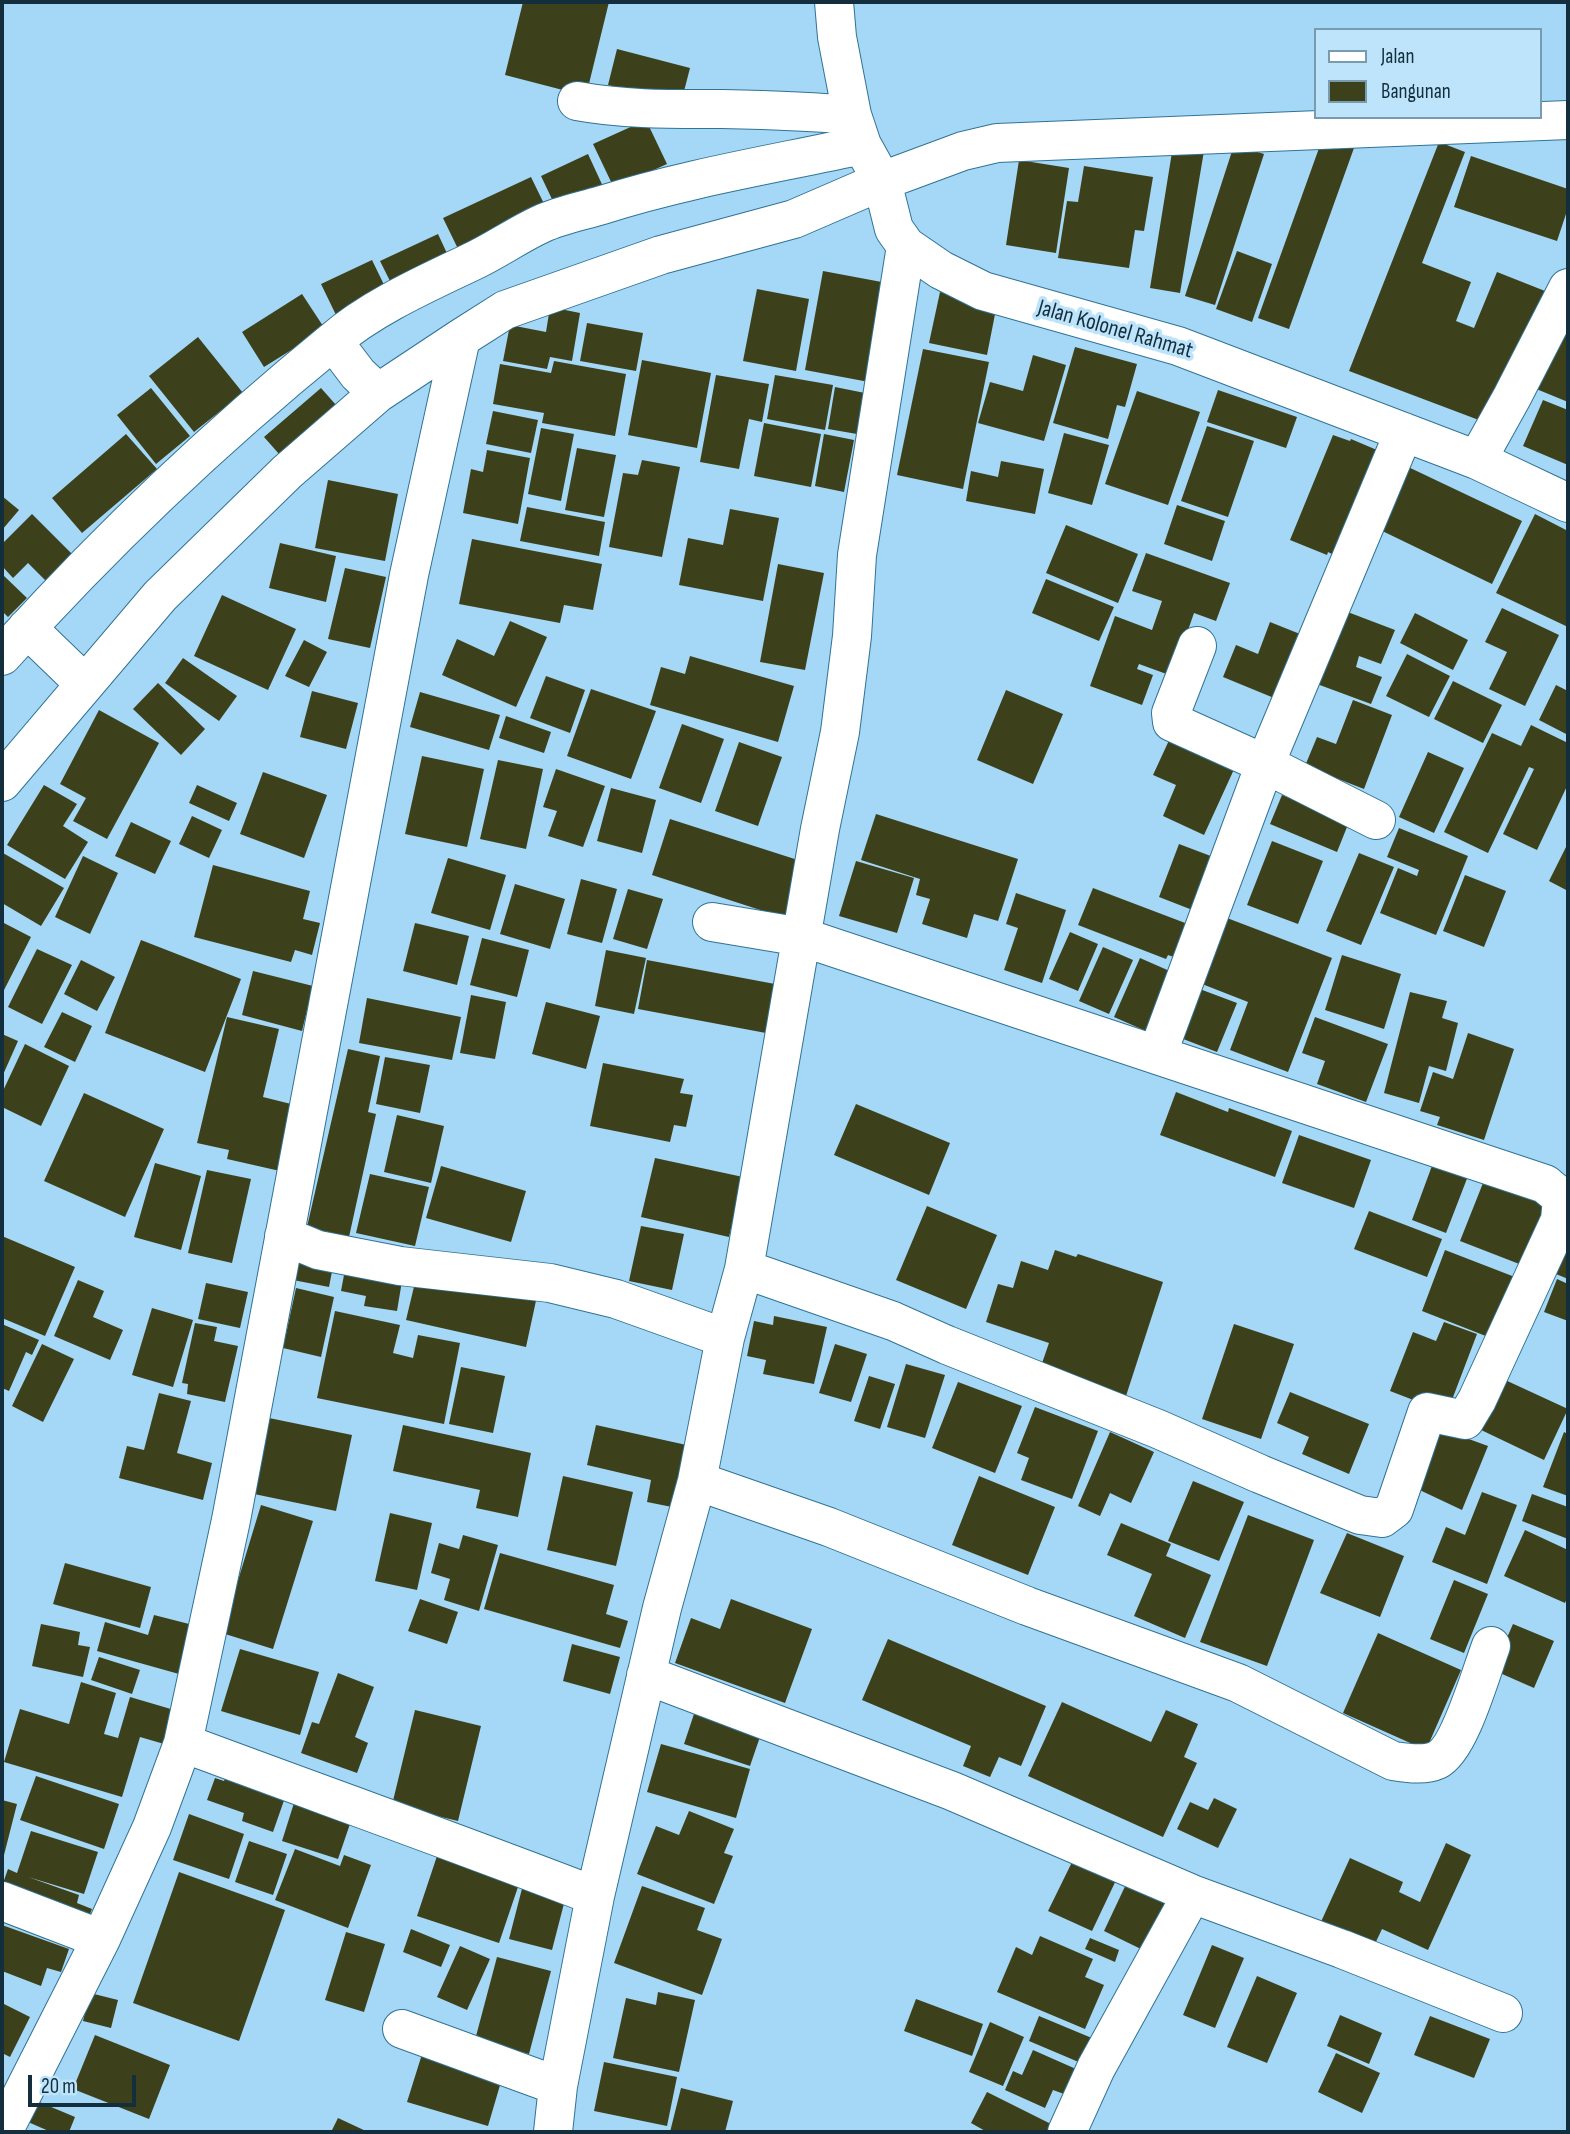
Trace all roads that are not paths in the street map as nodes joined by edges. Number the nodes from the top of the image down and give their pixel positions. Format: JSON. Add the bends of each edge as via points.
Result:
{"nodes":[{"id":1,"x":834,"y":2,"type":"edge"},
{"id":2,"x":578,"y":101,"type":"dead end"},
{"id":3,"x":1568,"y":120,"type":"edge"},
{"id":4,"x":857,"y":130,"type":"junction"},
{"id":5,"x":882,"y":181,"type":"junction"},
{"id":6,"x":906,"y":246,"type":"junction"},
{"id":7,"x":1568,"y":288,"type":"edge"},
{"id":8,"x":461,"y":338,"type":"junction"},
{"id":9,"x":353,"y":366,"type":"junction"},
{"id":10,"x":1404,"y":432,"type":"junction"},
{"id":11,"x":1476,"y":460,"type":"junction"},
{"id":12,"x":1568,"y":503,"type":"edge"},
{"id":13,"x":1197,"y":646,"type":"dead end"},
{"id":14,"x":44,"y":656,"type":"edge"},
{"id":15,"x":1265,"y":764,"type":"junction"},
{"id":16,"x":2,"y":782,"type":"edge"},
{"id":17,"x":1376,"y":820,"type":"dead end"},
{"id":18,"x":712,"y":922,"type":"dead end"},
{"id":19,"x":802,"y":936,"type":"junction"},
{"id":20,"x":1157,"y":1055,"type":"junction"},
{"id":21,"x":1565,"y":1199,"type":"edge"},
{"id":22,"x":284,"y":1237,"type":"junction"},
{"id":23,"x":744,"y":1269,"type":"junction"},
{"id":24,"x":724,"y":1338,"type":"junction"},
{"id":25,"x":697,"y":1481,"type":"junction"},
{"id":26,"x":1491,"y":1646,"type":"dead end"},
{"id":27,"x":646,"y":1675,"type":"junction"},
{"id":28,"x":183,"y":1742,"type":"junction"},
{"id":29,"x":1192,"y":1894,"type":"junction"},
{"id":30,"x":595,"y":1896,"type":"junction"},
{"id":31,"x":2,"y":1900,"type":"edge"},
{"id":32,"x":101,"y":1939,"type":"junction"},
{"id":33,"x":1503,"y":2013,"type":"dead end"},
{"id":34,"x":402,"y":2029,"type":"dead end"},
{"id":35,"x":558,"y":2086,"type":"junction"},
{"id":36,"x":3,"y":2132,"type":"edge"},
{"id":37,"x":553,"y":2132,"type":"edge"},
{"id":38,"x":1067,"y":2132,"type":"edge"}],
"edges":[{"from":1,"to":4,"type":"street","name":"Jalan Kolonel Rahmat"},
{"from":2,"to":4,"type":"street","via":[[648,109],[793,110]]},
{"from":3,"to":5,"type":"street","via":[[998,143],[962,151]]},
{"from":4,"to":5,"type":"street","name":"Jalan Kolonel Rahmat"},
{"from":4,"to":9,"type":"street","via":[[783,162],[714,174],[542,223],[347,329]]},
{"from":5,"to":6,"type":"street","name":"Jalan Kolonel Rahmat","via":[[894,229]]},
{"from":5,"to":8,"type":"street","via":[[793,219],[661,255],[505,310]]},
{"from":6,"to":10,"type":"street","name":"Jalan Kolonel Rahmat","via":[[941,271],[983,291],[1178,346]]},
{"from":6,"to":19,"type":"street","via":[[856,555],[840,732]]},
{"from":7,"to":11,"type":"street"},
{"from":8,"to":9,"type":"street"},
{"from":8,"to":22,"type":"street","via":[[408,575]]},
{"from":9,"to":14,"type":"street","via":[[287,472],[160,596]]},
{"from":9,"to":14,"type":"street","via":[[251,408],[128,523]]},
{"from":10,"to":11,"type":"street","name":"Jalan Kolonel Rahmat"},
{"from":10,"to":15,"type":"street"},
{"from":11,"to":12,"type":"street","name":"Jalan Kolonel Rahmat"},
{"from":13,"to":15,"type":"street","via":[[1171,713],[1172,722]]},
{"from":14,"to":16,"type":"street"},
{"from":15,"to":17,"type":"street"},
{"from":15,"to":20,"type":"street"},
{"from":18,"to":19,"type":"street"},
{"from":19,"to":20,"type":"street"},
{"from":19,"to":23,"type":"street"},
{"from":20,"to":21,"type":"street","via":[[1545,1184]]},
{"from":21,"to":23,"type":"street","via":[[1560,1220],[1477,1400],[1465,1420],[1427,1412],[1394,1509],[1382,1518],[1360,1515],[1260,1475],[893,1321]]},
{"from":22,"to":24,"type":"street","via":[[318,1250],[400,1266],[550,1283],[616,1299]]},
{"from":22,"to":28,"type":"street","via":[[231,1520]]},
{"from":23,"to":24,"type":"street"},
{"from":24,"to":25,"type":"street"},
{"from":25,"to":26,"type":"street","via":[[1238,1683],[1393,1761],[1419,1764],[1438,1760],[1456,1740]]},
{"from":25,"to":27,"type":"street"},
{"from":27,"to":29,"type":"street","via":[[952,1791]]},
{"from":27,"to":30,"type":"street"},
{"from":28,"to":30,"type":"street"},
{"from":28,"to":32,"type":"street","via":[[152,1827]]},
{"from":29,"to":33,"type":"street"},
{"from":29,"to":38,"type":"street","via":[[1096,2068]]},
{"from":30,"to":35,"type":"street"},
{"from":31,"to":32,"type":"street"},
{"from":32,"to":36,"type":"street"},
{"from":34,"to":35,"type":"street"},
{"from":35,"to":37,"type":"street"}]}
